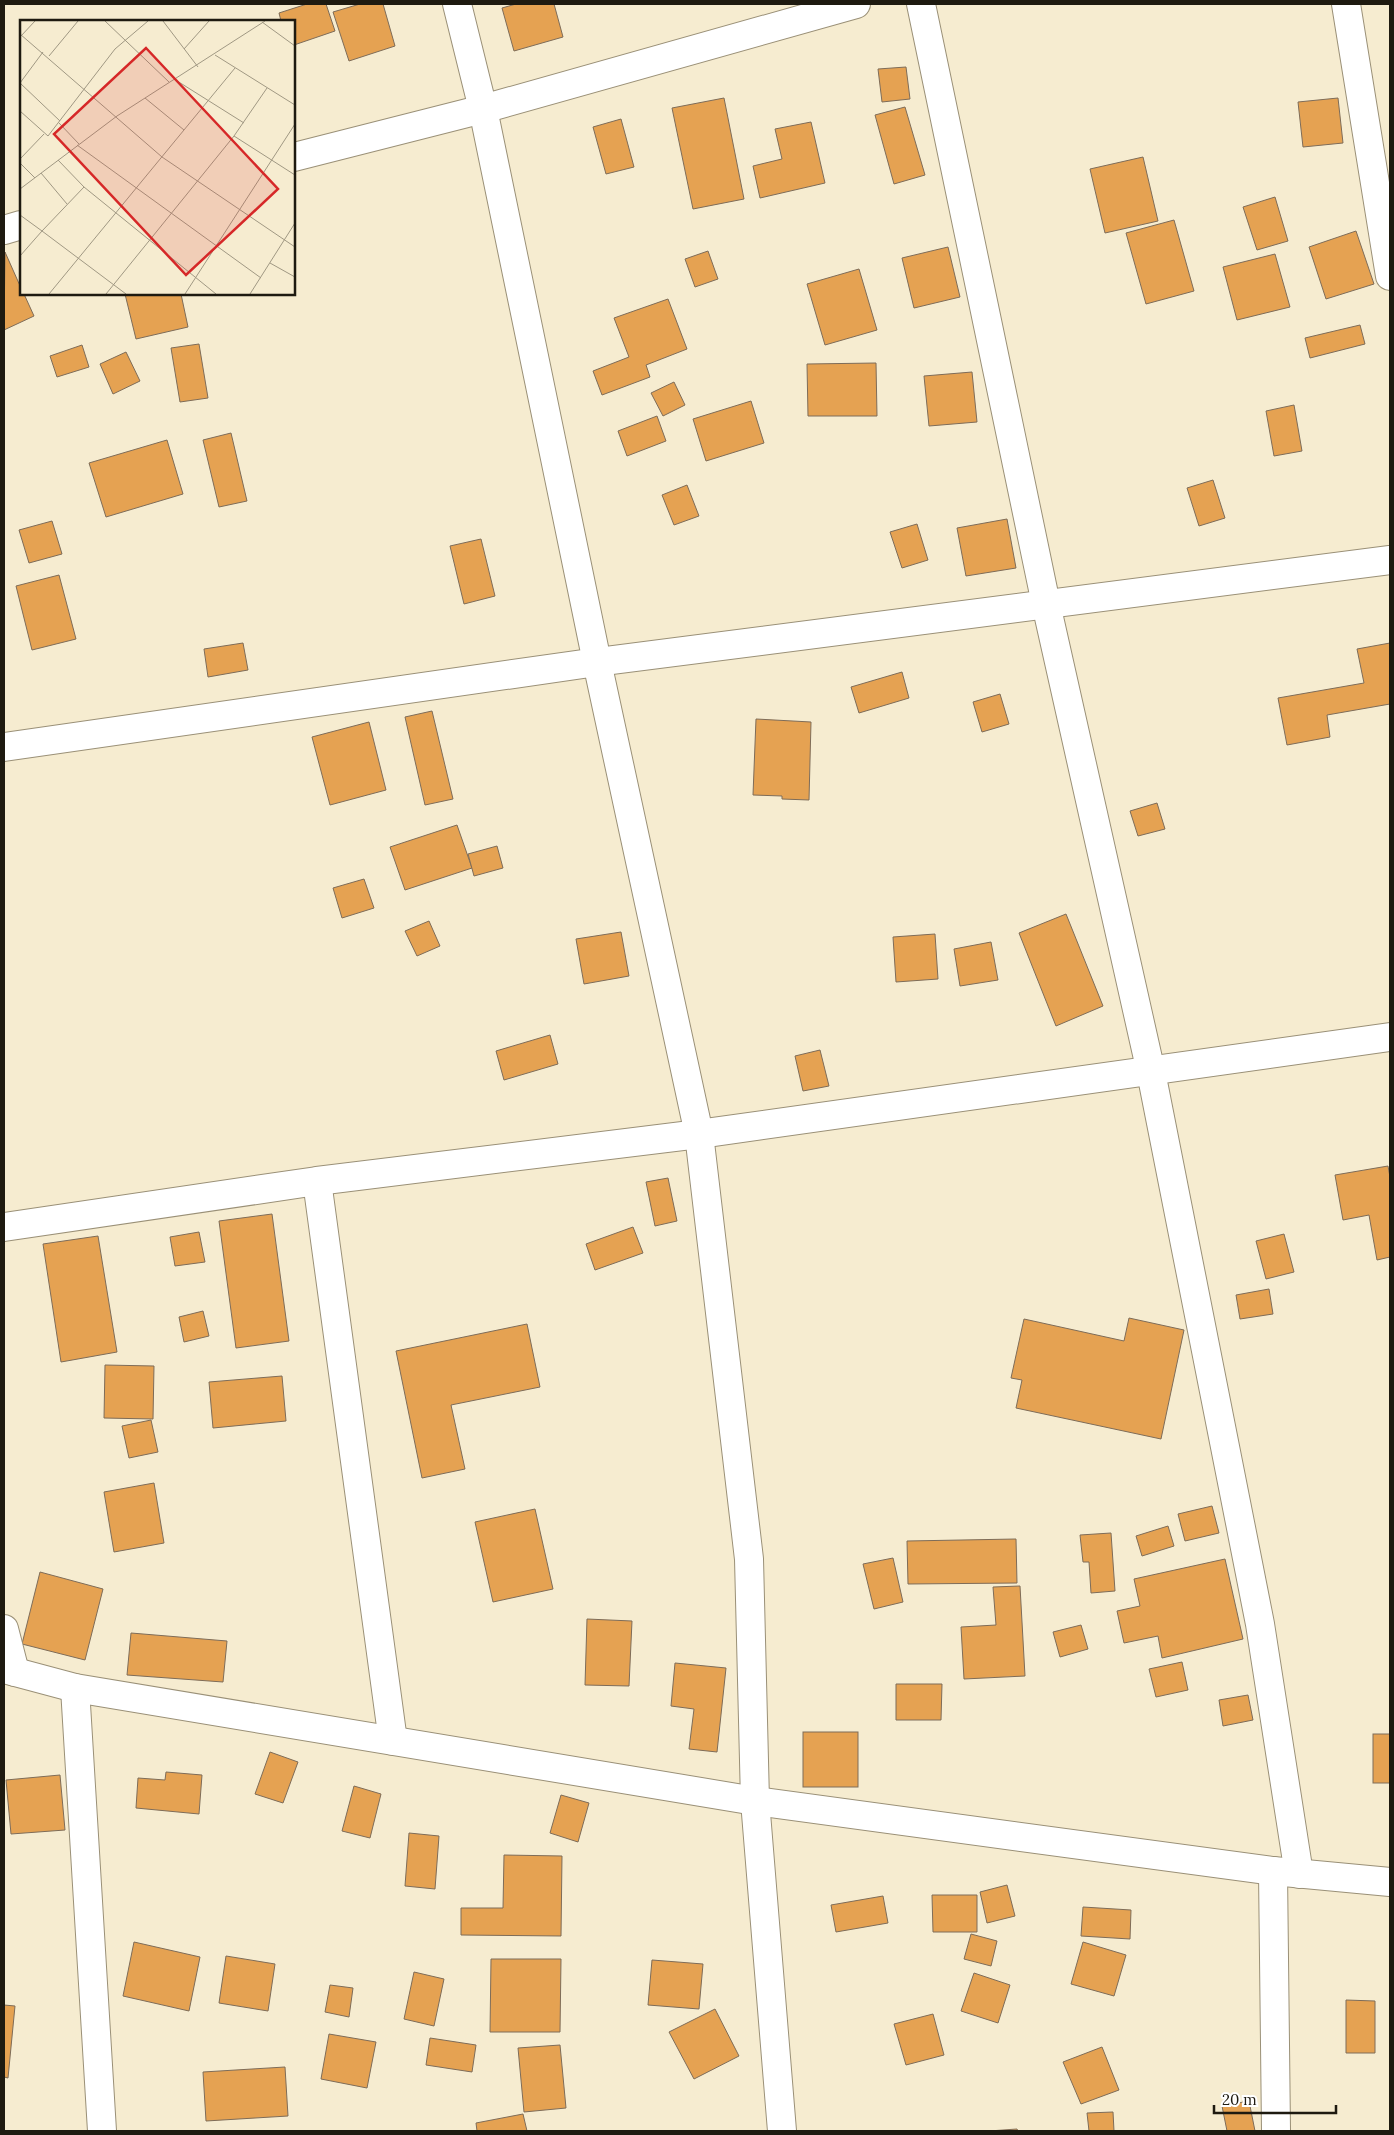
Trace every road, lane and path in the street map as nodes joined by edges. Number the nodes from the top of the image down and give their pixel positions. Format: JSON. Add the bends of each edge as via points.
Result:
{"nodes":[{"id":1,"x":457,"y":4,"type":"edge"},
{"id":2,"x":856,"y":4,"type":"edge"},
{"id":3,"x":921,"y":4,"type":"edge"},
{"id":4,"x":1346,"y":4,"type":"edge"},
{"id":5,"x":483,"y":109,"type":"junction"},
{"id":6,"x":295,"y":157,"type":"edge"},
{"id":7,"x":20,"y":225,"type":"edge"},
{"id":8,"x":4,"y":230,"type":"edge"},
{"id":9,"x":1390,"y":276,"type":"edge"},
{"id":10,"x":1390,"y":560,"type":"edge"},
{"id":11,"x":1046,"y":604,"type":"junction"},
{"id":12,"x":596,"y":662,"type":"junction"},
{"id":13,"x":4,"y":747,"type":"edge"},
{"id":14,"x":1390,"y":1037,"type":"edge"},
{"id":15,"x":1151,"y":1072,"type":"junction"},
{"id":16,"x":699,"y":1134,"type":"junction"},
{"id":17,"x":317,"y":1181,"type":"junction"},
{"id":18,"x":4,"y":1227,"type":"edge"},
{"id":19,"x":4,"y":1629,"type":"edge"},
{"id":20,"x":10,"y":1670,"type":"edge"},
{"id":21,"x":75,"y":1688,"type":"junction"},
{"id":22,"x":393,"y":1741,"type":"junction"},
{"id":23,"x":755,"y":1801,"type":"junction"},
{"id":24,"x":1286,"y":1872,"type":"junction"},
{"id":25,"x":1390,"y":1882,"type":"edge"},
{"id":26,"x":102,"y":2131,"type":"edge"},
{"id":27,"x":782,"y":2131,"type":"edge"},
{"id":28,"x":1276,"y":2131,"type":"edge"}],
"edges":[{"from":1,"to":5,"type":"street"},
{"from":2,"to":5,"type":"street"},
{"from":3,"to":11,"type":"street"},
{"from":4,"to":9,"type":"street"},
{"from":5,"to":6,"type":"street"},
{"from":5,"to":12,"type":"street"},
{"from":7,"to":8,"type":"street"},
{"from":10,"to":11,"type":"street"},
{"from":11,"to":12,"type":"street"},
{"from":11,"to":15,"type":"street"},
{"from":12,"to":13,"type":"street"},
{"from":12,"to":16,"type":"street"},
{"from":14,"to":15,"type":"street"},
{"from":15,"to":16,"type":"street"},
{"from":15,"to":24,"type":"street","via":[[1260,1624]]},
{"from":16,"to":17,"type":"street"},
{"from":16,"to":23,"type":"street","via":[[749,1558]]},
{"from":17,"to":18,"type":"street"},
{"from":17,"to":22,"type":"street"},
{"from":19,"to":20,"type":"street"},
{"from":20,"to":21,"type":"street"},
{"from":21,"to":22,"type":"street"},
{"from":21,"to":26,"type":"street"},
{"from":22,"to":23,"type":"street"},
{"from":23,"to":24,"type":"street"},
{"from":23,"to":27,"type":"street"},
{"from":24,"to":25,"type":"street"},
{"from":24,"to":28,"type":"street"}]}
